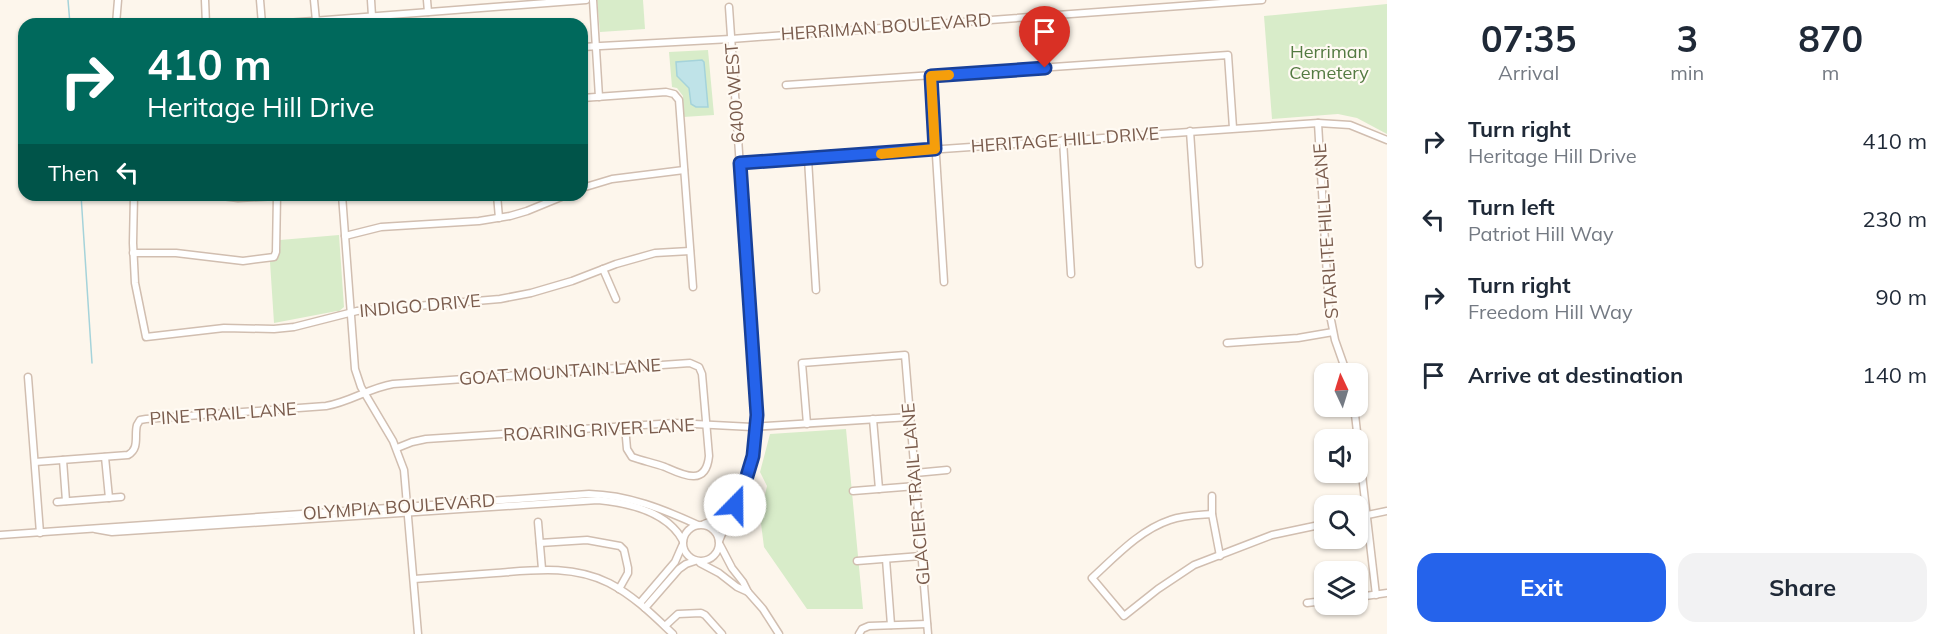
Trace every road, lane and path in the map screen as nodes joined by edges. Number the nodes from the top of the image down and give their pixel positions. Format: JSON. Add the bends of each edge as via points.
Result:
{"nodes":[{"id":1,"x":118,"y":0,"type":"edge"},
{"id":2,"x":204,"y":0,"type":"edge"},
{"id":3,"x":260,"y":0,"type":"edge"},
{"id":4,"x":314,"y":0,"type":"edge"},
{"id":5,"x":371,"y":0,"type":"edge"},
{"id":6,"x":427,"y":0,"type":"edge"},
{"id":7,"x":482,"y":0,"type":"edge"},
{"id":8,"x":586,"y":0,"type":"edge"},
{"id":9,"x":593,"y":0,"type":"edge"},
{"id":10,"x":1262,"y":0,"type":"edge"},
{"id":11,"x":538,"y":2,"type":"edge"},
{"id":12,"x":729,"y":7,"type":"dead end"},
{"id":13,"x":483,"y":8,"type":"junction"},
{"id":14,"x":428,"y":12,"type":"junction"},
{"id":15,"x":372,"y":16,"type":"junction"},
{"id":16,"x":116,"y":18,"type":"edge"},
{"id":17,"x":206,"y":18,"type":"edge"},
{"id":18,"x":262,"y":18,"type":"edge"},
{"id":19,"x":316,"y":18,"type":"edge"},
{"id":20,"x":350,"y":18,"type":"edge"},
{"id":21,"x":731,"y":39,"type":"junction"},
{"id":22,"x":588,"y":46,"type":"edge"},
{"id":23,"x":596,"y":46,"type":"junction"},
{"id":24,"x":931,"y":76,"type":"junction"},
{"id":25,"x":786,"y":85,"type":"dead end"},
{"id":26,"x":599,"y":96,"type":"junction"},
{"id":27,"x":588,"y":97,"type":"edge"},
{"id":28,"x":1318,"y":123,"type":"junction"},
{"id":29,"x":1233,"y":128,"type":"junction"},
{"id":30,"x":1190,"y":131,"type":"junction"},
{"id":31,"x":1063,"y":140,"type":"junction"},
{"id":32,"x":1387,"y":140,"type":"edge"},
{"id":33,"x":935,"y":149,"type":"junction"},
{"id":34,"x":808,"y":159,"type":"junction"},
{"id":35,"x":740,"y":163,"type":"junction"},
{"id":36,"x":684,"y":170,"type":"junction"},
{"id":37,"x":588,"y":186,"type":"edge"},
{"id":38,"x":134,"y":201,"type":"edge"},
{"id":39,"x":277,"y":201,"type":"edge"},
{"id":40,"x":342,"y":201,"type":"edge"},
{"id":41,"x":498,"y":201,"type":"edge"},
{"id":42,"x":552,"y":201,"type":"edge"},
{"id":43,"x":499,"y":218,"type":"junction"},
{"id":44,"x":345,"y":236,"type":"junction"},
{"id":45,"x":690,"y":251,"type":"junction"},
{"id":46,"x":133,"y":253,"type":"junction"},
{"id":47,"x":1199,"y":264,"type":"dead end"},
{"id":48,"x":603,"y":269,"type":"junction"},
{"id":49,"x":1071,"y":274,"type":"dead end"},
{"id":50,"x":944,"y":282,"type":"dead end"},
{"id":51,"x":693,"y":287,"type":"dead end"},
{"id":52,"x":816,"y":290,"type":"dead end"},
{"id":53,"x":616,"y":299,"type":"dead end"},
{"id":54,"x":351,"y":313,"type":"junction"},
{"id":55,"x":1333,"y":332,"type":"junction"},
{"id":56,"x":1227,"y":343,"type":"dead end"},
{"id":57,"x":1343,"y":363,"type":"edge"},
{"id":58,"x":28,"y":377,"type":"dead end"},
{"id":59,"x":364,"y":393,"type":"junction"},
{"id":60,"x":910,"y":417,"type":"junction"},
{"id":61,"x":1355,"y":417,"type":"edge"},
{"id":62,"x":873,"y":419,"type":"junction"},
{"id":63,"x":705,"y":424,"type":"junction"},
{"id":64,"x":807,"y":424,"type":"junction"},
{"id":65,"x":625,"y":426,"type":"junction"},
{"id":66,"x":757,"y":427,"type":"junction"},
{"id":67,"x":397,"y":448,"type":"junction"},
{"id":68,"x":105,"y":457,"type":"junction"},
{"id":69,"x":63,"y":460,"type":"junction"},
{"id":70,"x":35,"y":462,"type":"junction"},
{"id":71,"x":947,"y":470,"type":"dead end"},
{"id":72,"x":915,"y":473,"type":"junction"},
{"id":73,"x":916,"y":486,"type":"junction"},
{"id":74,"x":879,"y":489,"type":"junction"},
{"id":75,"x":853,"y":491,"type":"dead end"},
{"id":76,"x":1364,"y":495,"type":"edge"},
{"id":77,"x":1212,"y":496,"type":"dead end"},
{"id":78,"x":121,"y":497,"type":"dead end"},
{"id":79,"x":109,"y":498,"type":"junction"},
{"id":80,"x":737,"y":500,"type":"junction"},
{"id":81,"x":66,"y":501,"type":"junction"},
{"id":82,"x":57,"y":502,"type":"dead end"},
{"id":83,"x":408,"y":509,"type":"junction"},
{"id":84,"x":1387,"y":511,"type":"edge"},
{"id":85,"x":1212,"y":514,"type":"junction"},
{"id":86,"x":1368,"y":515,"type":"edge"},
{"id":87,"x":538,"y":522,"type":"dead end"},
{"id":88,"x":700,"y":525,"type":"junction"},
{"id":89,"x":1314,"y":526,"type":"edge"},
{"id":90,"x":1368,"y":531,"type":"edge"},
{"id":91,"x":40,"y":533,"type":"junction"},
{"id":92,"x":0,"y":536,"type":"edge"},
{"id":93,"x":719,"y":541,"type":"junction"},
{"id":94,"x":540,"y":543,"type":"junction"},
{"id":95,"x":682,"y":543,"type":"junction"},
{"id":96,"x":921,"y":556,"type":"junction"},
{"id":97,"x":1220,"y":556,"type":"junction"},
{"id":98,"x":886,"y":559,"type":"junction"},
{"id":99,"x":696,"y":561,"type":"junction"},
{"id":100,"x":857,"y":561,"type":"dead end"},
{"id":101,"x":542,"y":569,"type":"junction"},
{"id":102,"x":414,"y":579,"type":"junction"},
{"id":103,"x":619,"y":588,"type":"junction"},
{"id":104,"x":748,"y":592,"type":"junction"},
{"id":105,"x":1387,"y":594,"type":"edge"},
{"id":106,"x":1376,"y":595,"type":"junction"},
{"id":107,"x":1368,"y":596,"type":"edge"},
{"id":108,"x":1314,"y":602,"type":"edge"},
{"id":109,"x":1307,"y":603,"type":"dead end"},
{"id":110,"x":643,"y":606,"type":"junction"},
{"id":111,"x":927,"y":624,"type":"junction"},
{"id":112,"x":891,"y":625,"type":"junction"},
{"id":113,"x":665,"y":626,"type":"junction"},
{"id":114,"x":418,"y":634,"type":"edge"},
{"id":115,"x":673,"y":634,"type":"edge"},
{"id":116,"x":722,"y":634,"type":"edge"},
{"id":117,"x":779,"y":634,"type":"edge"},
{"id":118,"x":859,"y":634,"type":"edge"},
{"id":119,"x":928,"y":634,"type":"edge"}],
"edges":[{"from":1,"to":16,"type":"street"},
{"from":2,"to":17,"type":"street"},
{"from":3,"to":18,"type":"street"},
{"from":4,"to":19,"type":"street"},
{"from":5,"to":15,"type":"street"},
{"from":6,"to":14,"type":"street"},
{"from":7,"to":13,"type":"street"},
{"from":8,"to":11,"type":"street"},
{"from":9,"to":23,"type":"street"},
{"from":10,"to":21,"type":"street","name":"HERRIMAN BOULEVARD"},
{"from":11,"to":13,"type":"street"},
{"from":12,"to":21,"type":"street","name":"6400 WEST"},
{"from":13,"to":14,"type":"street"},
{"from":14,"to":15,"type":"street"},
{"from":15,"to":20,"type":"street"},
{"from":21,"to":23,"type":"street","name":"HERRIMAN BOULEVARD"},
{"from":21,"to":35,"type":"street","name":"6400 WEST"},
{"from":22,"to":23,"type":"street","name":"HERRIMAN BOULEVARD"},
{"from":23,"to":26,"type":"street"},
{"from":24,"to":25,"type":"street"},
{"from":24,"to":29,"type":"street","via":[[1228,55]]},
{"from":24,"to":33,"type":"street"},
{"from":26,"to":27,"type":"street"},
{"from":26,"to":36,"type":"street","via":[[674,94],[679,100]]},
{"from":28,"to":29,"type":"street","name":"HERITAGE HILL DRIVE"},
{"from":28,"to":32,"type":"street","name":"HERITAGE HILL DRIVE","via":[[1350,125]]},
{"from":28,"to":55,"type":"street","name":"STARLITE HILL LANE"},
{"from":29,"to":30,"type":"street","name":"HERITAGE HILL DRIVE"},
{"from":30,"to":31,"type":"street","name":"HERITAGE HILL DRIVE"},
{"from":30,"to":47,"type":"street"},
{"from":31,"to":33,"type":"street","name":"HERITAGE HILL DRIVE"},
{"from":31,"to":49,"type":"street"},
{"from":33,"to":34,"type":"street","name":"HERITAGE HILL DRIVE"},
{"from":33,"to":50,"type":"street"},
{"from":34,"to":35,"type":"street","name":"HERITAGE HILL DRIVE"},
{"from":34,"to":52,"type":"street"},
{"from":35,"to":66,"type":"street","name":"6400 WEST"},
{"from":36,"to":37,"type":"street","via":[[612,179]]},
{"from":36,"to":45,"type":"street"},
{"from":38,"to":46,"type":"street"},
{"from":39,"to":46,"type":"street","via":[[274,257],[235,261],[176,253]]},
{"from":40,"to":44,"type":"street"},
{"from":41,"to":43,"type":"street"},
{"from":42,"to":43,"type":"street"},
{"from":43,"to":44,"type":"street","via":[[381,227]]},
{"from":44,"to":54,"type":"street"},
{"from":45,"to":48,"type":"street","name":"INDIGO DRIVE","via":[[655,253]]},
{"from":45,"to":51,"type":"street"},
{"from":46,"to":54,"type":"street","name":"INDIGO DRIVE","via":[[146,337],[224,328],[294,327]]},
{"from":48,"to":53,"type":"street"},
{"from":48,"to":54,"type":"street","name":"INDIGO DRIVE","via":[[500,299]]},
{"from":54,"to":59,"type":"street","via":[[355,369]]},
{"from":55,"to":56,"type":"street"},
{"from":55,"to":57,"type":"street","name":"STARLITE HILL LANE"},
{"from":58,"to":70,"type":"street"},
{"from":59,"to":63,"type":"street","name":"GOAT MOUNTAIN LANE","via":[[393,384],[692,363],[702,372]]},
{"from":59,"to":67,"type":"street"},
{"from":59,"to":68,"type":"street","name":"PINE TRAIL LANE","via":[[326,406],[143,419],[136,427],[136,446],[132,452]]},
{"from":60,"to":62,"type":"street","name":"ROARING RIVER LANE"},
{"from":60,"to":64,"type":"street","name":"GLACIER TRAIL LANE","via":[[905,355],[802,363]]},
{"from":60,"to":72,"type":"street","name":"GLACIER TRAIL LANE"},
{"from":61,"to":76,"type":"street"},
{"from":62,"to":64,"type":"street","name":"ROARING RIVER LANE"},
{"from":62,"to":74,"type":"street"},
{"from":63,"to":65,"type":"street","name":"ROARING RIVER LANE"},
{"from":63,"to":65,"type":"street","name":"GOAT MOUNTAIN LANE","via":[[708,462],[701,473],[692,477],[631,456]]},
{"from":63,"to":66,"type":"street","name":"ROARING RIVER LANE"},
{"from":64,"to":66,"type":"street","name":"ROARING RIVER LANE"},
{"from":65,"to":67,"type":"street","name":"ROARING RIVER LANE","via":[[426,439]]},
{"from":66,"to":80,"type":"street","name":"6400 WEST","via":[[750,467]]},
{"from":67,"to":83,"type":"street"},
{"from":68,"to":69,"type":"street","name":"PINE TRAIL LANE"},
{"from":68,"to":79,"type":"street"},
{"from":69,"to":70,"type":"street","name":"PINE TRAIL LANE"},
{"from":69,"to":81,"type":"street"},
{"from":70,"to":91,"type":"street"},
{"from":71,"to":72,"type":"street"},
{"from":72,"to":73,"type":"street","name":"GLACIER TRAIL LANE"},
{"from":73,"to":74,"type":"street"},
{"from":73,"to":96,"type":"street","name":"GLACIER TRAIL LANE"},
{"from":74,"to":75,"type":"street"},
{"from":77,"to":85,"type":"street"},
{"from":78,"to":79,"type":"street"},
{"from":79,"to":81,"type":"street"},
{"from":80,"to":88,"type":"street","name":"6400 WEST","via":[[716,519]]},
{"from":80,"to":93,"type":"street","name":"6400 WEST"},
{"from":81,"to":82,"type":"street"},
{"from":83,"to":88,"type":"street","name":"OLYMPIA BOULEVARD","via":[[599,495],[639,502]]},
{"from":83,"to":91,"type":"street","name":"OLYMPIA BOULEVARD"},
{"from":83,"to":95,"type":"street","name":"OLYMPIA BOULEVARD","via":[[607,501],[657,516],[673,526]]},
{"from":83,"to":102,"type":"street"},
{"from":84,"to":86,"type":"street"},
{"from":85,"to":97,"type":"street"},
{"from":85,"to":97,"type":"street","via":[[1158,524],[1092,578],[1124,616],[1194,566]]},
{"from":87,"to":94,"type":"street"},
{"from":88,"to":93,"type":"street","via":[[714,531]]},
{"from":88,"to":95,"type":"street","via":[[687,531]]},
{"from":89,"to":97,"type":"street","via":[[1272,535]]},
{"from":90,"to":106,"type":"street"},
{"from":91,"to":92,"type":"street","name":"OLYMPIA BOULEVARD"},
{"from":93,"to":99,"type":"street","via":[[712,558]]},
{"from":93,"to":104,"type":"street","via":[[728,563]]},
{"from":94,"to":101,"type":"street"},
{"from":94,"to":103,"type":"street","via":[[587,540],[620,546],[628,573]]},
{"from":95,"to":99,"type":"street","via":[[687,555]]},
{"from":95,"to":110,"type":"street","via":[[675,562]]},
{"from":96,"to":98,"type":"street"},
{"from":96,"to":111,"type":"street","name":"GLACIER TRAIL LANE"},
{"from":98,"to":100,"type":"street"},
{"from":98,"to":112,"type":"street"},
{"from":99,"to":104,"type":"street"},
{"from":99,"to":110,"type":"street","via":[[682,566]]},
{"from":101,"to":102,"type":"street"},
{"from":101,"to":103,"type":"street","via":[[582,573]]},
{"from":102,"to":114,"type":"street"},
{"from":103,"to":110,"type":"street"},
{"from":104,"to":117,"type":"street"},
{"from":105,"to":106,"type":"street"},
{"from":106,"to":107,"type":"street"},
{"from":108,"to":109,"type":"street"},
{"from":110,"to":113,"type":"street"},
{"from":111,"to":112,"type":"street"},
{"from":111,"to":119,"type":"street","name":"GLACIER TRAIL LANE"},
{"from":112,"to":118,"type":"street","via":[[869,626]]},
{"from":113,"to":115,"type":"street"},
{"from":113,"to":116,"type":"street","via":[[680,614],[700,613]]}]}
